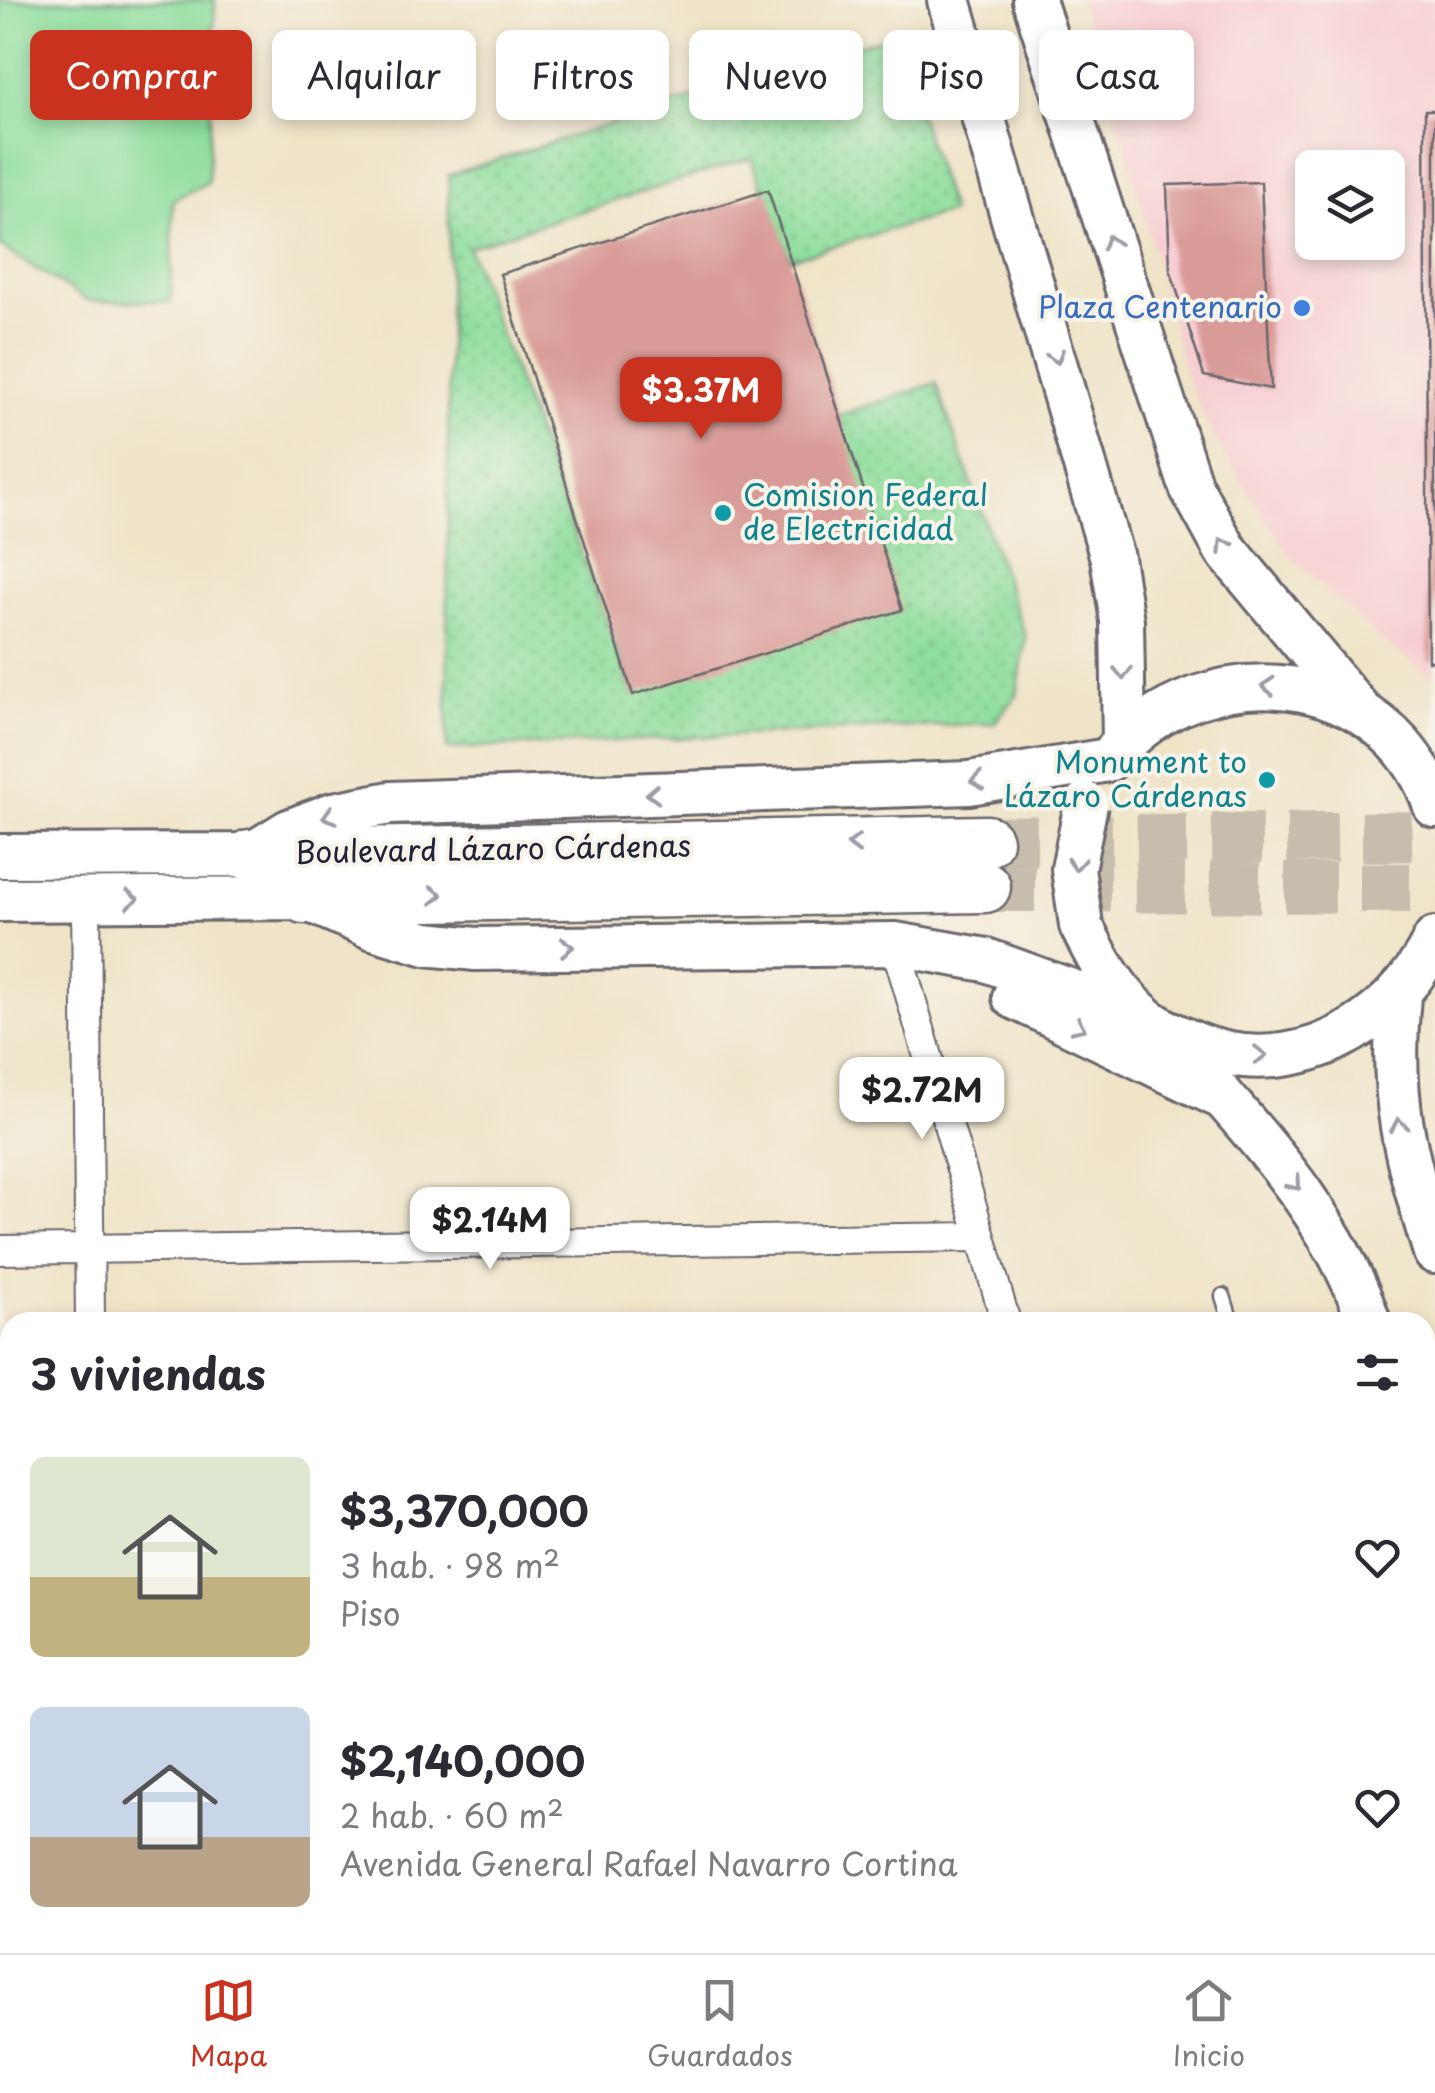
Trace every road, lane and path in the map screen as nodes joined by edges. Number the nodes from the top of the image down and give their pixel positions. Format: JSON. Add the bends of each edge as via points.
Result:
{"nodes":[{"id":1,"x":948,"y":0,"type":"edge"},
{"id":2,"x":1034,"y":0,"type":"edge"},
{"id":3,"x":1361,"y":712,"type":"junction"},
{"id":4,"x":1416,"y":744,"type":"edge"},
{"id":5,"x":1116,"y":751,"type":"junction"},
{"id":6,"x":1434,"y":803,"type":"edge"},
{"id":7,"x":250,"y":855,"type":"junction"},
{"id":8,"x":0,"y":856,"type":"edge"},
{"id":9,"x":304,"y":898,"type":"junction"},
{"id":10,"x":86,"y":899,"type":"junction"},
{"id":11,"x":0,"y":900,"type":"edge"},
{"id":12,"x":1435,"y":939,"type":"edge"},
{"id":13,"x":895,"y":944,"type":"junction"},
{"id":14,"x":1414,"y":988,"type":"edge"},
{"id":15,"x":1155,"y":1024,"type":"junction"},
{"id":16,"x":1224,"y":1098,"type":"junction"},
{"id":17,"x":979,"y":1237,"type":"junction"},
{"id":18,"x":88,"y":1249,"type":"junction"},
{"id":19,"x":0,"y":1250,"type":"edge"},
{"id":20,"x":1435,"y":1252,"type":"edge"},
{"id":21,"x":1223,"y":1296,"type":"dead end"},
{"id":22,"x":90,"y":1312,"type":"edge"},
{"id":23,"x":1003,"y":1312,"type":"edge"},
{"id":24,"x":1229,"y":1312,"type":"edge"},
{"id":25,"x":1365,"y":1312,"type":"edge"}],
"edges":[{"from":1,"to":5,"type":"main road","one_way":true,"via":[[1112,558],[1122,621]]},
{"from":3,"to":2,"type":"main road","one_way":true,"via":[[1225,549],[1191,487]]},
{"from":3,"to":4,"type":"main road"},
{"from":3,"to":5,"type":"main road","one_way":true,"via":[[1302,688],[1237,685],[1176,704]]},
{"from":4,"to":6,"type":"main road"},
{"from":5,"to":7,"type":"main road","one_way":true,"via":[[970,783],[390,803],[334,814]]},
{"from":5,"to":15,"type":"main road","one_way":true,"bridge":true,"via":[[1086,804],[1073,868],[1081,925],[1106,976]]},
{"from":7,"to":8,"type":"main road","name":"Boulevard Lázaro Cárdenas"},
{"from":9,"to":7,"type":"highway","name":"Boulevard Lázaro Cárdenas","one_way":true,"via":[[986,864]]},
{"from":10,"to":9,"type":"main road","name":"Boulevard Lázaro Cárdenas","one_way":true},
{"from":9,"to":13,"type":"main road","one_way":true,"via":[[426,944],[476,948]]},
{"from":10,"to":11,"type":"main road","name":"Boulevard Lázaro Cárdenas"},
{"from":10,"to":18,"type":"street"},
{"from":12,"to":14,"type":"main road"},
{"from":13,"to":15,"type":"main road","via":[[986,960]]},
{"from":13,"to":16,"type":"main road","one_way":true},
{"from":13,"to":17,"type":"street"},
{"from":15,"to":14,"type":"main road","one_way":true,"via":[[1211,1050],[1261,1057],[1312,1050],[1359,1029]]},
{"from":20,"to":14,"type":"main road","one_way":true,"via":[[1398,1127],[1393,1074]]},
{"from":15,"to":16,"type":"main road"},
{"from":16,"to":25,"type":"main road","one_way":true,"via":[[1308,1199]]},
{"from":17,"to":18,"type":"street"},
{"from":17,"to":23,"type":"street"},
{"from":18,"to":19,"type":"street"},
{"from":18,"to":22,"type":"street"},
{"from":21,"to":24,"type":"lane"}]}
